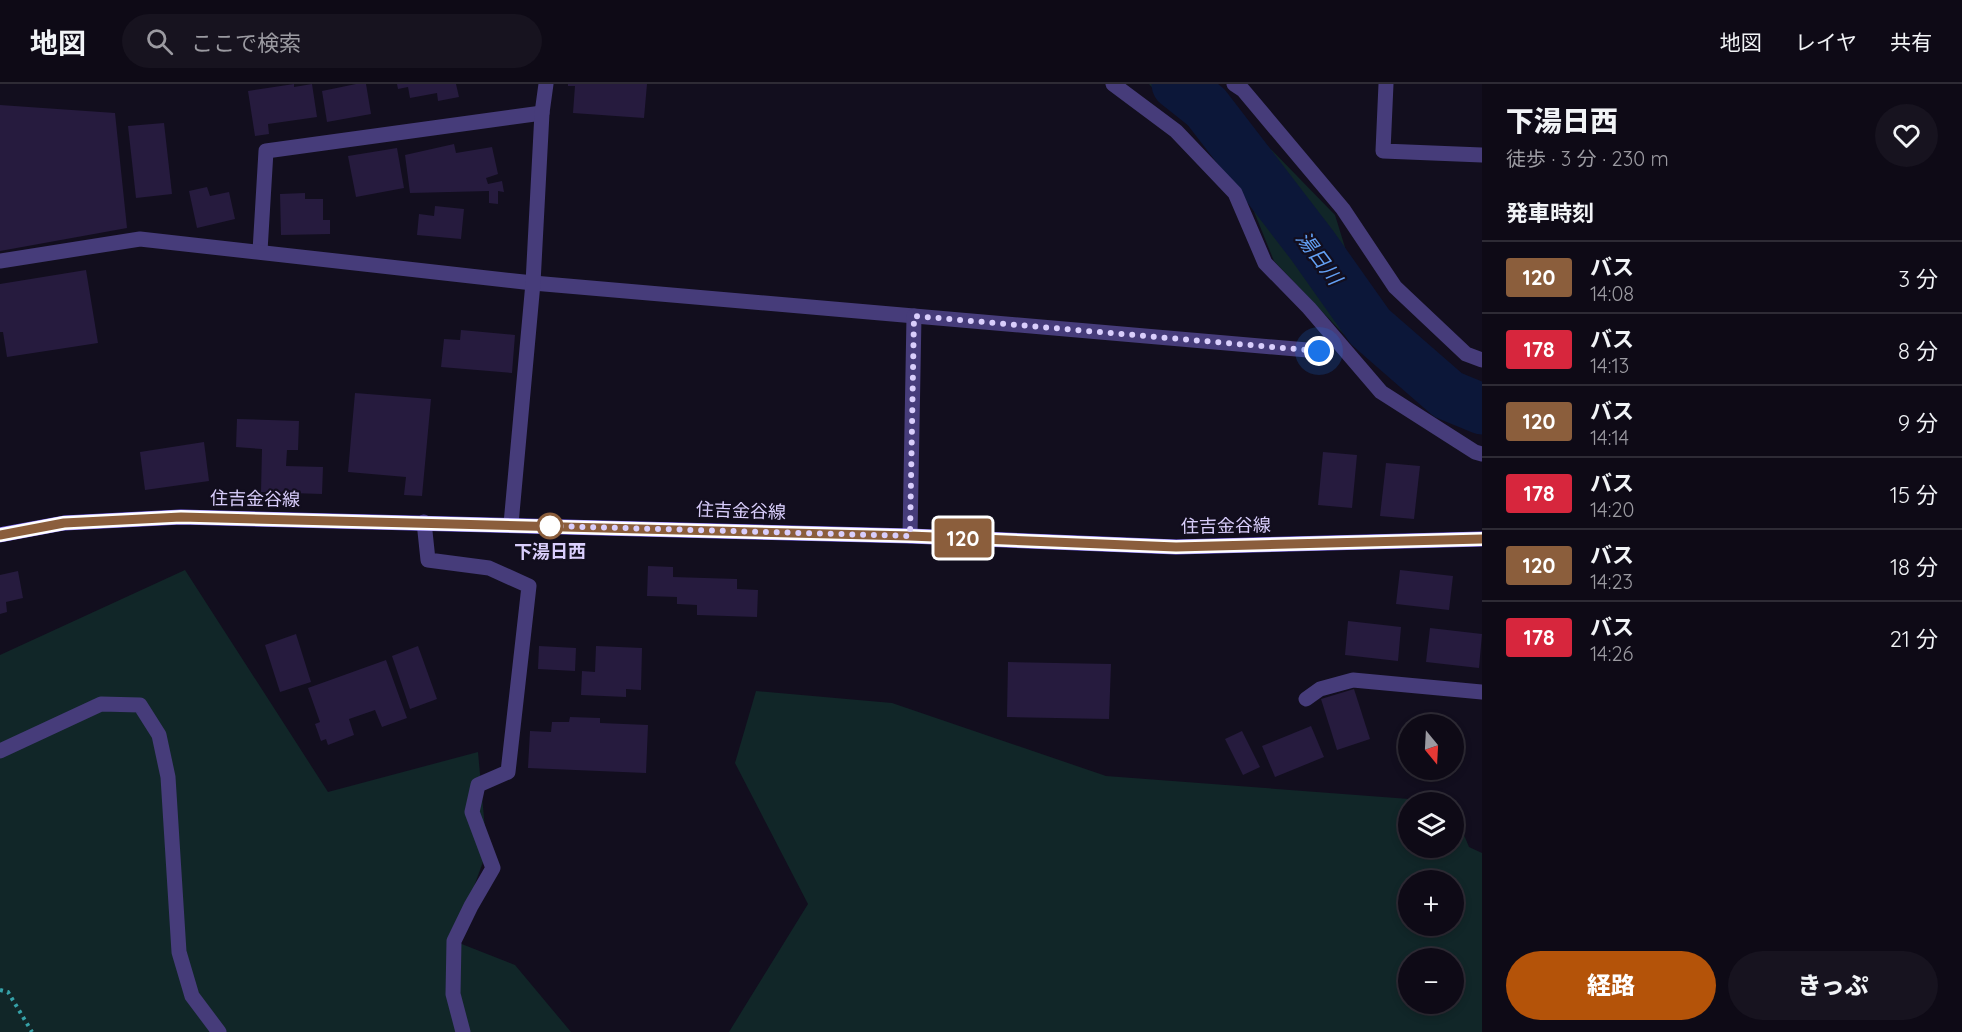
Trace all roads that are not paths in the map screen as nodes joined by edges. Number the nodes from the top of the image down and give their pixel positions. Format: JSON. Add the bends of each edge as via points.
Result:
{"nodes":[{"id":1,"x":546,"y":84,"type":"edge"},
{"id":2,"x":1113,"y":84,"type":"edge"},
{"id":3,"x":1234,"y":84,"type":"edge"},
{"id":4,"x":1386,"y":84,"type":"edge"},
{"id":5,"x":542,"y":113,"type":"junction"},
{"id":6,"x":1482,"y":155,"type":"edge"},
{"id":7,"x":260,"y":251,"type":"junction"},
{"id":8,"x":0,"y":261,"type":"edge"},
{"id":9,"x":533,"y":283,"type":"junction"},
{"id":10,"x":914,"y":316,"type":"junction"},
{"id":11,"x":1319,"y":351,"type":"dead end"},
{"id":12,"x":1482,"y":360,"type":"edge"},
{"id":13,"x":1482,"y":454,"type":"edge"},
{"id":14,"x":424,"y":522,"type":"junction"},
{"id":15,"x":512,"y":524,"type":"junction"},
{"id":16,"x":0,"y":535,"type":"edge"},
{"id":17,"x":910,"y":536,"type":"junction"},
{"id":18,"x":1482,"y":539,"type":"edge"},
{"id":19,"x":1482,"y":692,"type":"edge"},
{"id":20,"x":1306,"y":699,"type":"dead end"},
{"id":21,"x":0,"y":751,"type":"edge"},
{"id":22,"x":219,"y":1032,"type":"edge"},
{"id":23,"x":464,"y":1032,"type":"edge"}],
"edges":[{"from":1,"to":5,"type":"street"},
{"from":2,"to":13,"type":"street","via":[[1176,131],[1235,193],[1265,263],[1381,392]]},
{"from":3,"to":12,"type":"street","via":[[1343,209],[1395,287],[1466,354]]},
{"from":4,"to":6,"type":"street","via":[[1383,151]]},
{"from":5,"to":7,"type":"street","via":[[266,151]]},
{"from":5,"to":9,"type":"street"},
{"from":7,"to":8,"type":"street","via":[[140,238]]},
{"from":7,"to":9,"type":"street"},
{"from":9,"to":10,"type":"street"},
{"from":9,"to":15,"type":"street"},
{"from":10,"to":11,"type":"street"},
{"from":10,"to":17,"type":"street"},
{"from":14,"to":15,"type":"main road","name":"住吉金谷線"},
{"from":14,"to":16,"type":"main road","name":"住吉金谷線","via":[[181,517],[64,523]]},
{"from":14,"to":23,"type":"street","via":[[428,560],[489,568],[529,586],[508,772],[478,785],[472,812],[493,868],[454,941],[453,994]]},
{"from":15,"to":17,"type":"main road","name":"住吉金谷線"},
{"from":17,"to":18,"type":"main road","name":"住吉金谷線","via":[[1176,547]]},
{"from":19,"to":20,"type":"street","via":[[1353,680],[1320,689]]},
{"from":21,"to":22,"type":"street","via":[[102,704],[140,705],[159,735],[168,777],[179,952],[192,996]]}]}
